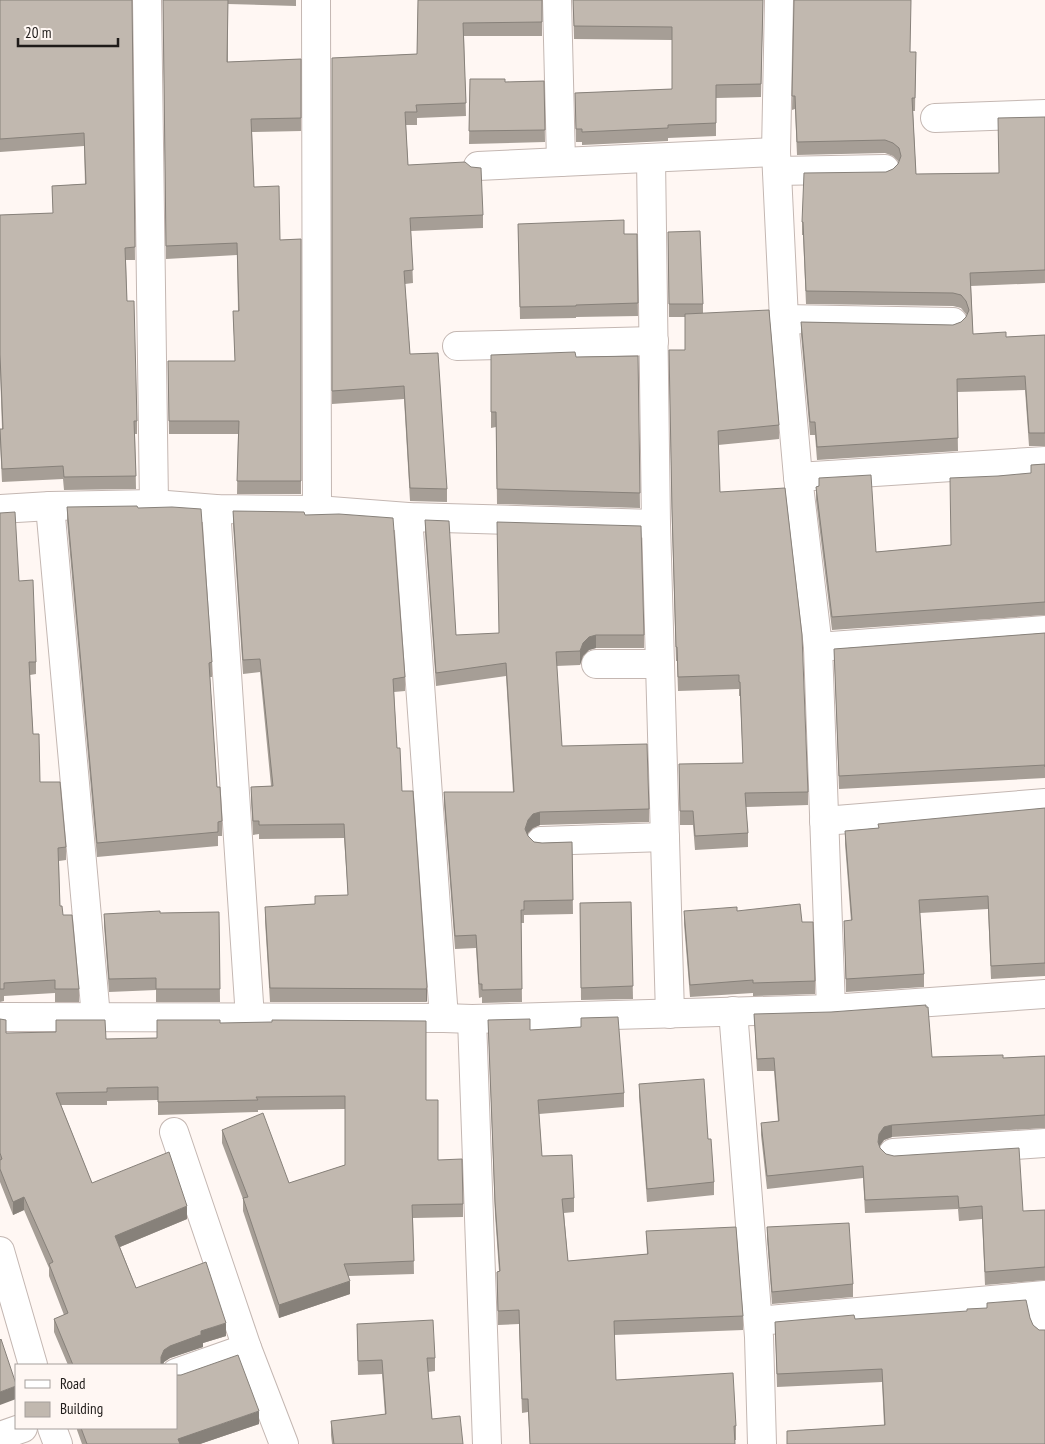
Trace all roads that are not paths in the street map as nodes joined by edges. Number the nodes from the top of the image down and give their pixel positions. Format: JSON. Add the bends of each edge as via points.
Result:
{"nodes":[{"id":1,"x":146,"y":0,"type":"edge"},
{"id":2,"x":316,"y":0,"type":"edge"},
{"id":3,"x":557,"y":0,"type":"edge"},
{"id":4,"x":779,"y":0,"type":"edge"},
{"id":5,"x":1045,"y":114,"type":"edge"},
{"id":6,"x":935,"y":118,"type":"dead end"},
{"id":7,"x":651,"y":158,"type":"junction"},
{"id":8,"x":776,"y":161,"type":"junction"},
{"id":9,"x":561,"y":162,"type":"junction"},
{"id":10,"x":478,"y":166,"type":"edge"},
{"id":11,"x":885,"y":169,"type":"dead end"},
{"id":12,"x":784,"y":319,"type":"junction"},
{"id":13,"x":953,"y":322,"type":"dead end"},
{"id":14,"x":654,"y":340,"type":"junction"},
{"id":15,"x":457,"y":346,"type":"dead end"},
{"id":16,"x":1045,"y":461,"type":"edge"},
{"id":17,"x":798,"y":477,"type":"junction"},
{"id":18,"x":154,"y":504,"type":"junction"},
{"id":19,"x":50,"y":506,"type":"junction"},
{"id":20,"x":0,"y":509,"type":"edge"},
{"id":21,"x":216,"y":509,"type":"junction"},
{"id":22,"x":317,"y":510,"type":"junction"},
{"id":23,"x":408,"y":517,"type":"junction"},
{"id":24,"x":656,"y":524,"type":"junction"},
{"id":25,"x":1045,"y":630,"type":"edge"},
{"id":26,"x":818,"y":647,"type":"junction"},
{"id":27,"x":596,"y":664,"type":"dead end"},
{"id":28,"x":660,"y":664,"type":"junction"},
{"id":29,"x":1045,"y":803,"type":"edge"},
{"id":30,"x":824,"y":821,"type":"junction"},
{"id":31,"x":665,"y":837,"type":"junction"},
{"id":32,"x":542,"y":841,"type":"edge"},
{"id":33,"x":1045,"y":994,"type":"edge"},
{"id":34,"x":831,"y":1009,"type":"junction"},
{"id":35,"x":733,"y":1011,"type":"junction"},
{"id":36,"x":670,"y":1014,"type":"junction"},
{"id":37,"x":0,"y":1016,"type":"edge"},
{"id":38,"x":96,"y":1017,"type":"junction"},
{"id":39,"x":250,"y":1018,"type":"junction"},
{"id":40,"x":444,"y":1018,"type":"junction"},
{"id":41,"x":472,"y":1019,"type":"junction"},
{"id":42,"x":174,"y":1132,"type":"dead end"},
{"id":43,"x":1045,"y":1143,"type":"edge"},
{"id":44,"x":893,"y":1153,"type":"dead end"},
{"id":45,"x":0,"y":1252,"type":"edge"},
{"id":46,"x":1042,"y":1295,"type":"edge"},
{"id":47,"x":758,"y":1321,"type":"junction"},
{"id":48,"x":1045,"y":1328,"type":"edge"},
{"id":49,"x":247,"y":1348,"type":"junction"},
{"id":50,"x":33,"y":1364,"type":"edge"},
{"id":51,"x":178,"y":1372,"type":"edge"},
{"id":52,"x":20,"y":1429,"type":"edge"},
{"id":53,"x":52,"y":1429,"type":"edge"},
{"id":54,"x":0,"y":1436,"type":"edge"},
{"id":55,"x":58,"y":1444,"type":"edge"},
{"id":56,"x":284,"y":1444,"type":"edge"},
{"id":57,"x":487,"y":1444,"type":"edge"},
{"id":58,"x":762,"y":1444,"type":"edge"}],
"edges":[{"from":1,"to":18,"type":"street"},
{"from":2,"to":22,"type":"street"},
{"from":3,"to":9,"type":"street"},
{"from":4,"to":8,"type":"street"},
{"from":5,"to":6,"type":"street"},
{"from":7,"to":8,"type":"street"},
{"from":7,"to":9,"type":"street"},
{"from":7,"to":14,"type":"street"},
{"from":8,"to":11,"type":"street"},
{"from":8,"to":12,"type":"street"},
{"from":9,"to":10,"type":"street"},
{"from":12,"to":13,"type":"street"},
{"from":12,"to":17,"type":"street"},
{"from":14,"to":15,"type":"street"},
{"from":14,"to":24,"type":"street"},
{"from":16,"to":17,"type":"street"},
{"from":17,"to":26,"type":"street"},
{"from":18,"to":19,"type":"street"},
{"from":18,"to":21,"type":"street"},
{"from":19,"to":20,"type":"street"},
{"from":19,"to":38,"type":"street"},
{"from":21,"to":22,"type":"street"},
{"from":21,"to":39,"type":"street"},
{"from":22,"to":23,"type":"street"},
{"from":23,"to":24,"type":"street"},
{"from":23,"to":40,"type":"street"},
{"from":24,"to":28,"type":"street"},
{"from":25,"to":26,"type":"street"},
{"from":26,"to":30,"type":"street"},
{"from":27,"to":28,"type":"street"},
{"from":28,"to":31,"type":"street"},
{"from":29,"to":30,"type":"street"},
{"from":30,"to":34,"type":"street"},
{"from":31,"to":32,"type":"street"},
{"from":31,"to":36,"type":"street"},
{"from":33,"to":34,"type":"street"},
{"from":34,"to":35,"type":"street"},
{"from":35,"to":36,"type":"street"},
{"from":35,"to":47,"type":"street"},
{"from":36,"to":41,"type":"street"},
{"from":37,"to":38,"type":"street"},
{"from":38,"to":39,"type":"street"},
{"from":39,"to":40,"type":"street"},
{"from":40,"to":41,"type":"street"},
{"from":41,"to":57,"type":"street"},
{"from":42,"to":49,"type":"street"},
{"from":43,"to":44,"type":"street"},
{"from":45,"to":50,"type":"street"},
{"from":46,"to":47,"type":"street"},
{"from":46,"to":48,"type":"street"},
{"from":47,"to":58,"type":"street"},
{"from":49,"to":51,"type":"street"},
{"from":49,"to":56,"type":"street"},
{"from":52,"to":54,"type":"street"},
{"from":53,"to":55,"type":"street"}]}
